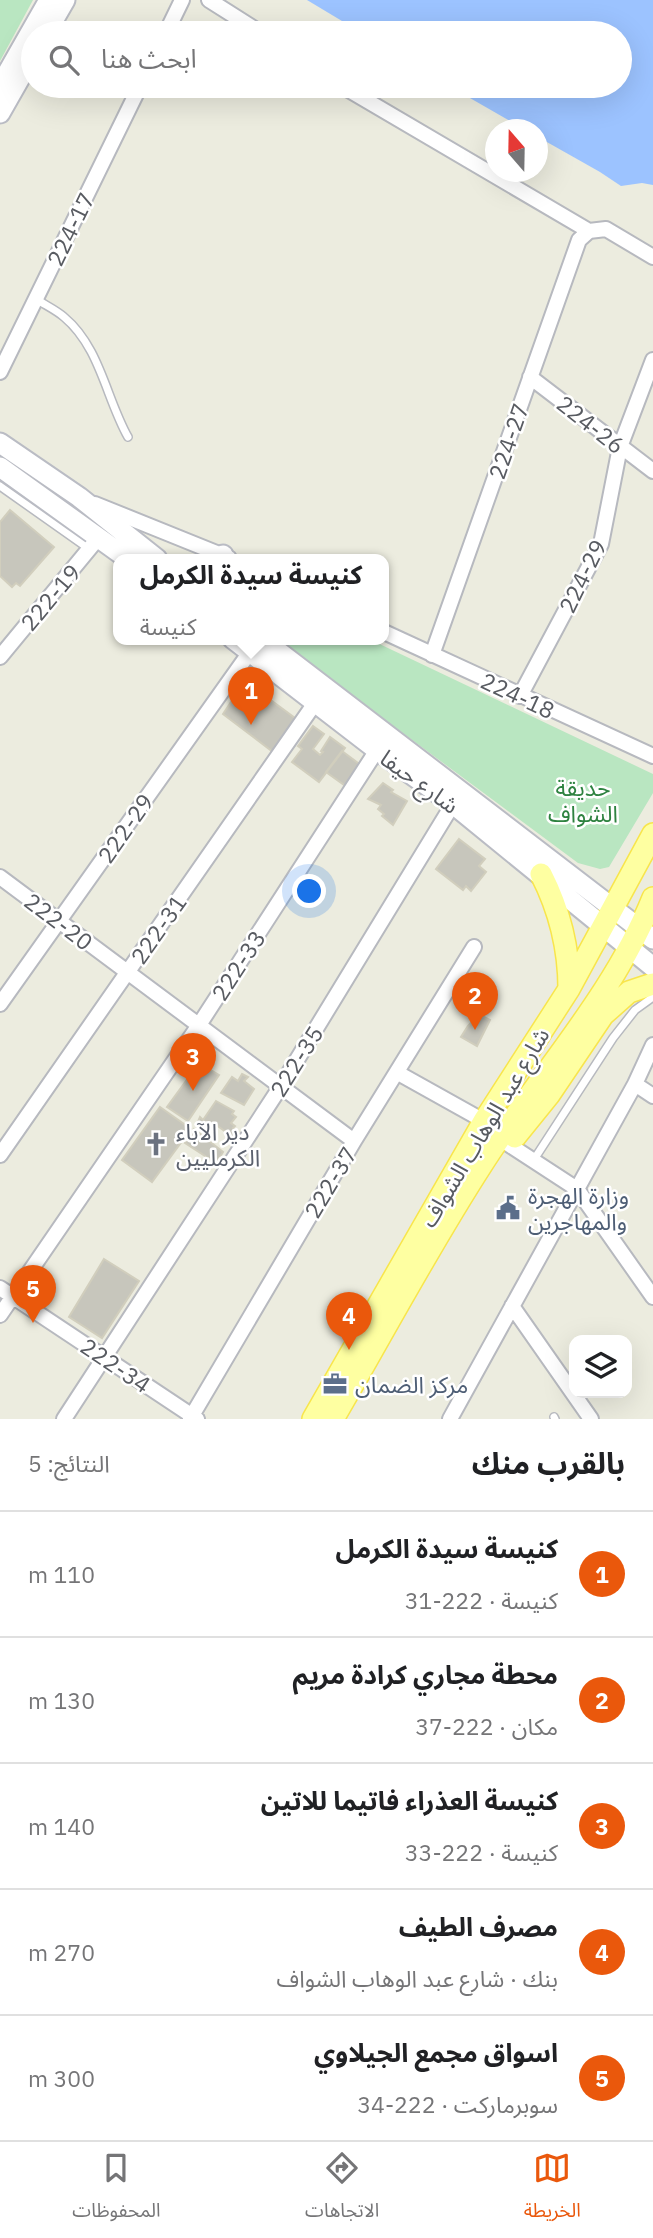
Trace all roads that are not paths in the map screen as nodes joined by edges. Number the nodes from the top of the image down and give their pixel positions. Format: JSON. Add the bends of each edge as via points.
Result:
{"nodes":[{"id":1,"x":49,"y":0,"type":"edge"},
{"id":2,"x":65,"y":0,"type":"edge"},
{"id":3,"x":182,"y":0,"type":"edge"},
{"id":4,"x":209,"y":0,"type":"edge"},
{"id":5,"x":37,"y":21,"type":"edge"},
{"id":6,"x":53,"y":21,"type":"edge"},
{"id":7,"x":172,"y":21,"type":"edge"},
{"id":8,"x":242,"y":21,"type":"edge"},
{"id":9,"x":21,"y":49,"type":"edge"},
{"id":10,"x":21,"y":76,"type":"edge"},
{"id":11,"x":0,"y":86,"type":"edge"},
{"id":12,"x":134,"y":98,"type":"edge"},
{"id":13,"x":362,"y":98,"type":"edge"},
{"id":14,"x":0,"y":113,"type":"edge"},
{"id":15,"x":589,"y":231,"type":"junction"},
{"id":16,"x":653,"y":257,"type":"edge"},
{"id":17,"x":36,"y":299,"type":"junction"},
{"id":18,"x":653,"y":360,"type":"edge"},
{"id":19,"x":0,"y":372,"type":"edge"},
{"id":20,"x":530,"y":377,"type":"junction"},
{"id":21,"x":128,"y":437,"type":"dead end"},
{"id":22,"x":0,"y":443,"type":"edge"},
{"id":23,"x":620,"y":447,"type":"junction"},
{"id":24,"x":0,"y":467,"type":"edge"},
{"id":25,"x":653,"y":471,"type":"edge"},
{"id":26,"x":0,"y":486,"type":"edge"},
{"id":27,"x":79,"y":497,"type":"junction"},
{"id":28,"x":94,"y":543,"type":"junction"},
{"id":29,"x":117,"y":554,"type":"edge"},
{"id":30,"x":152,"y":554,"type":"edge"},
{"id":31,"x":215,"y":554,"type":"edge"},
{"id":32,"x":389,"y":634,"type":"edge"},
{"id":33,"x":256,"y":646,"type":"edge"},
{"id":34,"x":432,"y":655,"type":"junction"},
{"id":35,"x":0,"y":657,"type":"edge"},
{"id":36,"x":520,"y":696,"type":"junction"},
{"id":37,"x":315,"y":702,"type":"junction"},
{"id":38,"x":377,"y":750,"type":"junction"},
{"id":39,"x":653,"y":756,"type":"edge"},
{"id":40,"x":453,"y":804,"type":"junction"},
{"id":41,"x":653,"y":834,"type":"edge"},
{"id":42,"x":541,"y":874,"type":"junction"},
{"id":43,"x":0,"y":877,"type":"edge"},
{"id":44,"x":653,"y":898,"type":"edge"},
{"id":45,"x":608,"y":917,"type":"junction"},
{"id":46,"x":59,"y":921,"type":"junction"},
{"id":47,"x":647,"y":934,"type":"edge"},
{"id":48,"x":474,"y":947,"type":"dead end"},
{"id":49,"x":629,"y":949,"type":"junction"},
{"id":50,"x":653,"y":967,"type":"edge"},
{"id":51,"x":128,"y":973,"type":"junction"},
{"id":52,"x":653,"y":984,"type":"edge"},
{"id":53,"x":569,"y":989,"type":"junction"},
{"id":54,"x":653,"y":997,"type":"edge"},
{"id":55,"x":0,"y":1004,"type":"edge"},
{"id":56,"x":199,"y":1025,"type":"junction"},
{"id":57,"x":653,"y":1045,"type":"edge"},
{"id":58,"x":398,"y":1073,"type":"junction"},
{"id":59,"x":635,"y":1084,"type":"junction"},
{"id":60,"x":281,"y":1086,"type":"junction"},
{"id":61,"x":653,"y":1096,"type":"edge"},
{"id":62,"x":484,"y":1121,"type":"junction"},
{"id":63,"x":354,"y":1141,"type":"junction"},
{"id":64,"x":508,"y":1144,"type":"junction"},
{"id":65,"x":0,"y":1155,"type":"edge"},
{"id":66,"x":533,"y":1161,"type":"junction"},
{"id":67,"x":481,"y":1165,"type":"junction"},
{"id":68,"x":577,"y":1189,"type":"junction"},
{"id":69,"x":0,"y":1288,"type":"edge"},
{"id":70,"x":13,"y":1297,"type":"junction"},
{"id":71,"x":653,"y":1297,"type":"edge"},
{"id":72,"x":512,"y":1306,"type":"junction"},
{"id":73,"x":0,"y":1315,"type":"edge"},
{"id":74,"x":106,"y":1358,"type":"junction"},
{"id":75,"x":193,"y":1418,"type":"edge"},
{"id":76,"x":65,"y":1419,"type":"edge"},
{"id":77,"x":313,"y":1419,"type":"edge"},
{"id":78,"x":333,"y":1419,"type":"edge"},
{"id":79,"x":450,"y":1419,"type":"edge"},
{"id":80,"x":591,"y":1419,"type":"edge"}],
"edges":[{"from":1,"to":5,"type":"main road"},
{"from":2,"to":6,"type":"main road"},
{"from":3,"to":7,"type":"street"},
{"from":4,"to":8,"type":"street"},
{"from":9,"to":11,"type":"main road"},
{"from":10,"to":14,"type":"main road"},
{"from":12,"to":17,"type":"street","name":"224-17"},
{"from":13,"to":15,"type":"street"},
{"from":15,"to":16,"type":"street","via":[[606,229]]},
{"from":15,"to":20,"type":"street","name":"224-27","via":[[579,240]]},
{"from":17,"to":19,"type":"street","name":"224-17"},
{"from":17,"to":21,"type":"lane","via":[[64,317],[83,338]]},
{"from":18,"to":23,"type":"street","name":"224-29"},
{"from":20,"to":23,"type":"street","name":"224-26"},
{"from":20,"to":34,"type":"street","name":"224-27"},
{"from":22,"to":27,"type":"main road"},
{"from":23,"to":25,"type":"street","name":"224-26"},
{"from":23,"to":36,"type":"street","name":"224-29","via":[[601,544]]},
{"from":24,"to":28,"type":"main road"},
{"from":26,"to":28,"type":"lane"},
{"from":27,"to":30,"type":"main road"},
{"from":27,"to":31,"type":"street"},
{"from":28,"to":29,"type":"main road"},
{"from":28,"to":35,"type":"street","name":"222-19"},
{"from":32,"to":34,"type":"street","name":"224-18"},
{"from":33,"to":37,"type":"main road","name":"شارع حيفا"},
{"from":33,"to":45,"type":"main road","name":"شارع حيفا"},
{"from":33,"to":46,"type":"street","name":"222-29"},
{"from":34,"to":36,"type":"street","name":"224-18"},
{"from":36,"to":39,"type":"street","name":"224-18"},
{"from":37,"to":38,"type":"main road","name":"شارع حيفا"},
{"from":37,"to":51,"type":"street","name":"222-31"},
{"from":38,"to":40,"type":"main road","name":"شارع حيفا"},
{"from":38,"to":56,"type":"street","name":"222-33"},
{"from":40,"to":42,"type":"main road","name":"شارع حيفا"},
{"from":40,"to":60,"type":"street","name":"222-35"},
{"from":41,"to":45,"type":"main road","name":"شارع عبد الوهاب الشواف"},
{"from":42,"to":45,"type":"main road","name":"شارع حيفا"},
{"from":42,"to":53,"type":"main road","via":[[562,926]]},
{"from":43,"to":46,"type":"street","name":"222-20"},
{"from":44,"to":47,"type":"main road","name":"شارع عبد الوهاب الشواف"},
{"from":45,"to":47,"type":"main road"},
{"from":45,"to":49,"type":"main road"},
{"from":45,"to":53,"type":"main road","name":"شارع عبد الوهاب الشواف"},
{"from":46,"to":51,"type":"street","name":"222-20"},
{"from":46,"to":55,"type":"street","name":"222-29"},
{"from":47,"to":49,"type":"main road","name":"شارع عبد الوهاب الشواف"},
{"from":48,"to":58,"type":"street","name":"222-37"},
{"from":49,"to":50,"type":"main road"},
{"from":49,"to":67,"type":"main road","name":"شارع عبد الوهاب الشواف"},
{"from":51,"to":56,"type":"street","name":"222-20"},
{"from":51,"to":65,"type":"street","name":"222-31"},
{"from":52,"to":64,"type":"main road","via":[[629,992],[603,1015],[531,1120]]},
{"from":53,"to":62,"type":"main road","name":"شارع عبد الوهاب الشواف"},
{"from":54,"to":66,"type":"lane","via":[[635,1010],[613,1038]]},
{"from":56,"to":60,"type":"street","name":"222-20"},
{"from":56,"to":70,"type":"street","name":"222-33"},
{"from":57,"to":59,"type":"street"},
{"from":58,"to":62,"type":"street"},
{"from":58,"to":63,"type":"street","name":"222-37"},
{"from":59,"to":61,"type":"street"},
{"from":59,"to":68,"type":"street"},
{"from":60,"to":63,"type":"street","name":"222-20"},
{"from":60,"to":74,"type":"street","name":"222-35"},
{"from":62,"to":77,"type":"main road","name":"شارع عبد الوهاب الشواف"},
{"from":63,"to":75,"type":"street","name":"222-37"},
{"from":64,"to":66,"type":"street"},
{"from":64,"to":67,"type":"main road"},
{"from":66,"to":68,"type":"street"},
{"from":67,"to":78,"type":"main road","name":"شارع عبد الوهاب الشواف"},
{"from":68,"to":71,"type":"street"},
{"from":68,"to":72,"type":"street"},
{"from":69,"to":70,"type":"street","name":"222-34"},
{"from":70,"to":73,"type":"street","name":"222-33"},
{"from":70,"to":74,"type":"street","name":"222-34"},
{"from":72,"to":79,"type":"street"},
{"from":72,"to":80,"type":"street"},
{"from":74,"to":75,"type":"street","name":"222-34"},
{"from":74,"to":76,"type":"street","name":"222-35"}]}
